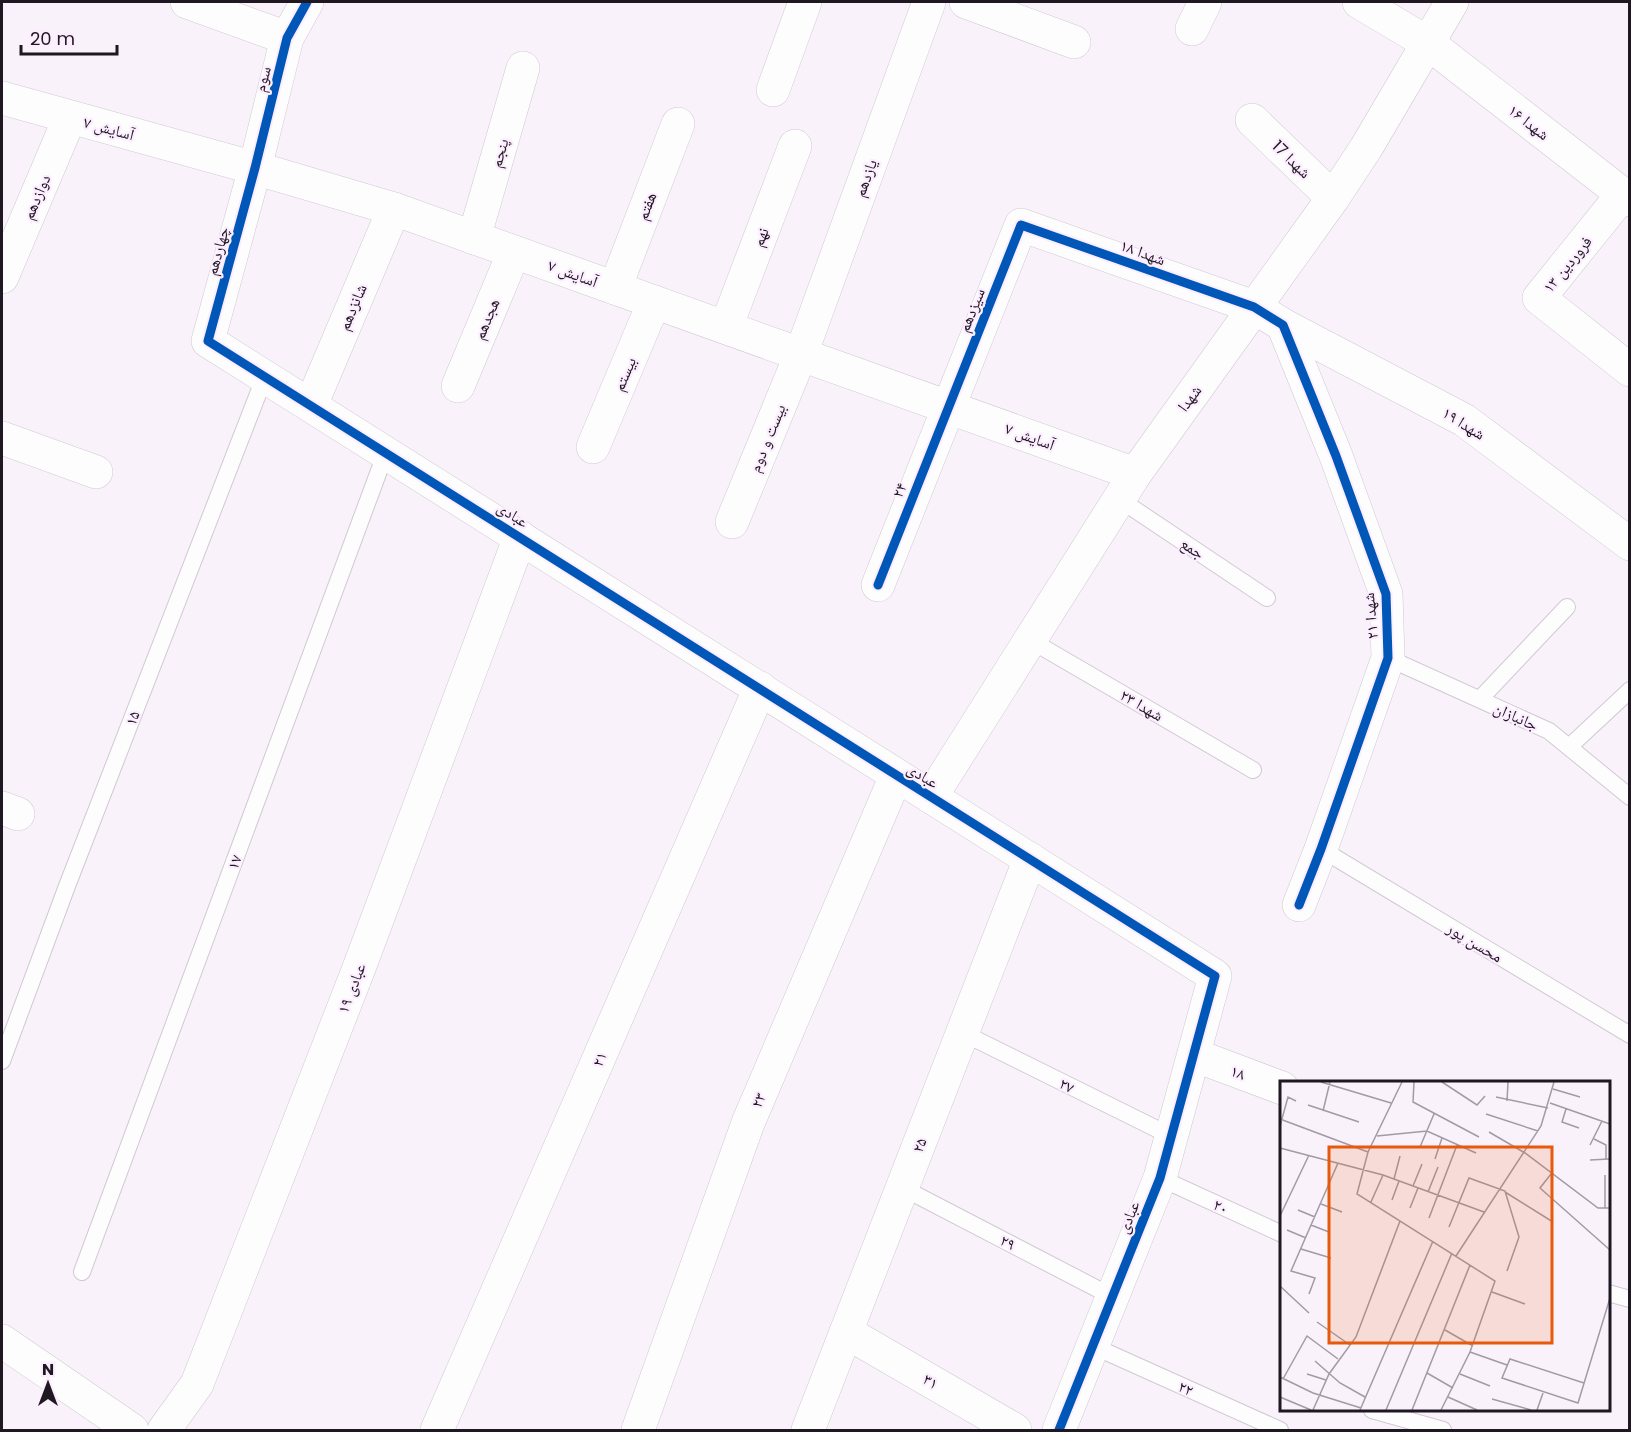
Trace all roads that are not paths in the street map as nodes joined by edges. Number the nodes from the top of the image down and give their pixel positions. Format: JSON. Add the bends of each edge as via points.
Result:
{"nodes":[{"id":1,"x":187,"y":2,"type":"edge"},
{"id":2,"x":307,"y":2,"type":"edge"},
{"id":3,"x":805,"y":2,"type":"edge"},
{"id":4,"x":928,"y":2,"type":"edge"},
{"id":5,"x":966,"y":2,"type":"edge"},
{"id":6,"x":1359,"y":2,"type":"edge"},
{"id":7,"x":1452,"y":2,"type":"edge"},
{"id":8,"x":287,"y":38,"type":"junction"},
{"id":9,"x":1074,"y":42,"type":"dead end"},
{"id":10,"x":1428,"y":43,"type":"junction"},
{"id":11,"x":523,"y":68,"type":"dead end"},
{"id":12,"x":772,"y":90,"type":"dead end"},
{"id":13,"x":2,"y":98,"type":"edge"},
{"id":14,"x":70,"y":117,"type":"junction"},
{"id":15,"x":1252,"y":120,"type":"dead end"},
{"id":16,"x":678,"y":124,"type":"dead end"},
{"id":17,"x":795,"y":146,"type":"dead end"},
{"id":18,"x":255,"y":168,"type":"junction"},
{"id":19,"x":1627,"y":194,"type":"edge"},
{"id":20,"x":1333,"y":198,"type":"junction"},
{"id":21,"x":394,"y":209,"type":"junction"},
{"id":22,"x":1021,"y":225,"type":"joint"},
{"id":23,"x":474,"y":238,"type":"junction"},
{"id":24,"x":514,"y":252,"type":"junction"},
{"id":25,"x":5,"y":258,"type":"edge"},
{"id":26,"x":615,"y":288,"type":"junction"},
{"id":27,"x":654,"y":302,"type":"junction"},
{"id":28,"x":1254,"y":308,"type":"junction"},
{"id":29,"x":1283,"y":325,"type":"junction"},
{"id":30,"x":726,"y":327,"type":"junction"},
{"id":31,"x":208,"y":341,"type":"joint"},
{"id":32,"x":801,"y":354,"type":"junction"},
{"id":33,"x":1629,"y":370,"type":"edge"},
{"id":34,"x":265,"y":376,"type":"junction"},
{"id":35,"x":459,"y":386,"type":"dead end"},
{"id":36,"x":311,"y":405,"type":"junction"},
{"id":37,"x":949,"y":407,"type":"junction"},
{"id":38,"x":2,"y":438,"type":"edge"},
{"id":39,"x":593,"y":447,"type":"dead end"},
{"id":40,"x":386,"y":452,"type":"junction"},
{"id":41,"x":96,"y":472,"type":"dead end"},
{"id":42,"x":1127,"y":486,"type":"junction"},
{"id":43,"x":732,"y":522,"type":"dead end"},
{"id":44,"x":520,"y":537,"type":"junction"},
{"id":45,"x":1629,"y":544,"type":"edge"},
{"id":46,"x":878,"y":585,"type":"dead end"},
{"id":47,"x":1268,"y":598,"type":"dead end"},
{"id":48,"x":1567,"y":607,"type":"dead end"},
{"id":49,"x":1030,"y":639,"type":"junction"},
{"id":50,"x":1388,"y":658,"type":"junction"},
{"id":51,"x":760,"y":688,"type":"junction"},
{"id":52,"x":1629,"y":690,"type":"edge"},
{"id":53,"x":1480,"y":699,"type":"junction"},
{"id":54,"x":1569,"y":747,"type":"junction"},
{"id":55,"x":1253,"y":770,"type":"dead end"},
{"id":56,"x":896,"y":776,"type":"junction"},
{"id":57,"x":931,"y":797,"type":"junction"},
{"id":58,"x":1629,"y":797,"type":"edge"},
{"id":59,"x":1321,"y":849,"type":"junction"},
{"id":60,"x":1030,"y":860,"type":"junction"},
{"id":61,"x":1299,"y":905,"type":"dead end"},
{"id":62,"x":963,"y":1033,"type":"junction"},
{"id":63,"x":1629,"y":1035,"type":"edge"},
{"id":64,"x":1194,"y":1055,"type":"junction"},
{"id":65,"x":2,"y":1061,"type":"edge"},
{"id":66,"x":1280,"y":1088,"type":"edge"},
{"id":67,"x":1171,"y":1136,"type":"junction"},
{"id":68,"x":1160,"y":1178,"type":"junction"},
{"id":69,"x":903,"y":1188,"type":"junction"},
{"id":70,"x":1280,"y":1234,"type":"edge"},
{"id":71,"x":82,"y":1272,"type":"dead end"},
{"id":72,"x":1610,"y":1294,"type":"edge"},
{"id":73,"x":1113,"y":1297,"type":"junction"},
{"id":74,"x":1629,"y":1299,"type":"edge"},
{"id":75,"x":846,"y":1332,"type":"junction"},
{"id":76,"x":2,"y":1341,"type":"edge"},
{"id":77,"x":1093,"y":1346,"type":"junction"},
{"id":78,"x":1375,"y":1411,"type":"edge"},
{"id":79,"x":132,"y":1431,"type":"edge"},
{"id":80,"x":164,"y":1431,"type":"edge"},
{"id":81,"x":437,"y":1431,"type":"edge"},
{"id":82,"x":638,"y":1431,"type":"edge"},
{"id":83,"x":808,"y":1431,"type":"edge"},
{"id":84,"x":1015,"y":1431,"type":"edge"},
{"id":85,"x":1059,"y":1431,"type":"edge"},
{"id":86,"x":1280,"y":1431,"type":"edge"},
{"id":87,"x":1443,"y":1431,"type":"edge"}],
"edges":[{"from":1,"to":8,"type":"street"},
{"from":2,"to":8,"type":"street","name":"سوم"},
{"from":3,"to":12,"type":"street"},
{"from":4,"to":32,"type":"street","name":"یازدهم"},
{"from":5,"to":9,"type":"street"},
{"from":6,"to":10,"type":"street","name":"شهدا ۱۶"},
{"from":7,"to":10,"type":"street","name":"شهدا"},
{"from":8,"to":18,"type":"street","name":"سوم"},
{"from":10,"to":19,"type":"street","name":"شهدا ۱۶"},
{"from":10,"to":20,"type":"street","name":"شهدا"},
{"from":11,"to":23,"type":"street","name":"پنجم"},
{"from":13,"to":14,"type":"street","name":"آسایش ۷"},
{"from":14,"to":18,"type":"street","name":"آسایش ۷"},
{"from":14,"to":25,"type":"street","name":"دوازدهم"},
{"from":15,"to":20,"type":"street","name":"شهدا 17"},
{"from":16,"to":26,"type":"street","name":"هفتم"},
{"from":17,"to":30,"type":"street","name":"نهم"},
{"from":18,"to":21,"type":"street","name":"آسایش ۷"},
{"from":18,"to":31,"type":"street","name":"چهاردهم"},
{"from":19,"to":33,"type":"street","name":"فروردین ۱۳","via":[[1539,298]]},
{"from":20,"to":28,"type":"street","name":"شهدا"},
{"from":21,"to":23,"type":"street","name":"آسایش ۷"},
{"from":21,"to":36,"type":"street","name":"شانزدهم"},
{"from":22,"to":28,"type":"street","name":"شهدا ۱۸"},
{"from":22,"to":37,"type":"street","name":"سیزدهم"},
{"from":23,"to":24,"type":"street","name":"آسایش ۷"},
{"from":24,"to":26,"type":"street","name":"آسایش ۷"},
{"from":24,"to":35,"type":"street","name":"هجدهم"},
{"from":26,"to":27,"type":"street","name":"آسایش ۷"},
{"from":27,"to":30,"type":"street","name":"آسایش ۷"},
{"from":27,"to":39,"type":"street","name":"بیستم"},
{"from":28,"to":29,"type":"street"},
{"from":28,"to":42,"type":"street","name":"شهدا"},
{"from":29,"to":45,"type":"street","name":"شهدا ۱۹","via":[[1464,420]]},
{"from":29,"to":50,"type":"street","name":"شهدا ۲۱","via":[[1386,594]]},
{"from":30,"to":32,"type":"street","name":"آسایش ۷"},
{"from":31,"to":34,"type":"street","name":"عبادی"},
{"from":32,"to":37,"type":"street","name":"آسایش ۷"},
{"from":32,"to":43,"type":"street","name":"بیست و دوم"},
{"from":34,"to":36,"type":"street","name":"عبادی"},
{"from":34,"to":65,"type":"lane","name":"۱۵"},
{"from":36,"to":40,"type":"street","name":"عبادی"},
{"from":37,"to":42,"type":"street","name":"آسایش ۷"},
{"from":37,"to":46,"type":"street","name":"۲۴"},
{"from":38,"to":41,"type":"street"},
{"from":40,"to":44,"type":"street","name":"عبادی"},
{"from":40,"to":71,"type":"lane","name":"۱۷"},
{"from":42,"to":47,"type":"lane","name":"جمع"},
{"from":42,"to":49,"type":"street","name":"شهدا"},
{"from":44,"to":51,"type":"street","name":"عبادی"},
{"from":44,"to":80,"type":"street","name":"عبادی ۱۹","via":[[359,968],[197,1384]]},
{"from":48,"to":53,"type":"lane"},
{"from":49,"to":55,"type":"lane","name":"شهدا ۲۳"},
{"from":49,"to":57,"type":"street","name":"شهدا"},
{"from":50,"to":53,"type":"lane","name":"جانبازان"},
{"from":50,"to":59,"type":"street","name":"شهدا ۲۱"},
{"from":51,"to":56,"type":"street","name":"عبادی"},
{"from":51,"to":81,"type":"street","name":"۲۱"},
{"from":52,"to":54,"type":"lane"},
{"from":53,"to":54,"type":"lane","name":"جانبازان","via":[[1549,731]]},
{"from":54,"to":58,"type":"lane","name":"جانبازان"},
{"from":56,"to":57,"type":"street","name":"عبادی"},
{"from":56,"to":82,"type":"street","name":"۲۳","via":[[748,1123]]},
{"from":57,"to":60,"type":"street","name":"عبادی"},
{"from":59,"to":61,"type":"street","name":"شهدا ۲۱"},
{"from":59,"to":63,"type":"lane","name":"محسن پور"},
{"from":60,"to":62,"type":"street","name":"۲۵"},
{"from":60,"to":64,"type":"street","name":"عبادی","via":[[1215,976]]},
{"from":62,"to":67,"type":"lane","name":"۲۷"},
{"from":62,"to":69,"type":"street","name":"۲۵"},
{"from":64,"to":66,"type":"street","name":"۱۸"},
{"from":64,"to":67,"type":"street","name":"عبادی"},
{"from":67,"to":68,"type":"street","name":"عبادی"},
{"from":68,"to":70,"type":"lane","name":"۲۰"},
{"from":68,"to":73,"type":"street","name":"عبادی"},
{"from":69,"to":73,"type":"lane","name":"۲۹"},
{"from":69,"to":75,"type":"street","name":"۲۵"},
{"from":72,"to":74,"type":"lane"},
{"from":73,"to":77,"type":"street","name":"عبادی"},
{"from":75,"to":83,"type":"street","name":"۲۵"},
{"from":75,"to":84,"type":"street","name":"۳۱"},
{"from":76,"to":79,"type":"street"},
{"from":77,"to":85,"type":"street","name":"عبادی"},
{"from":77,"to":86,"type":"lane","name":"۲۲"},
{"from":78,"to":87,"type":"lane"}]}
